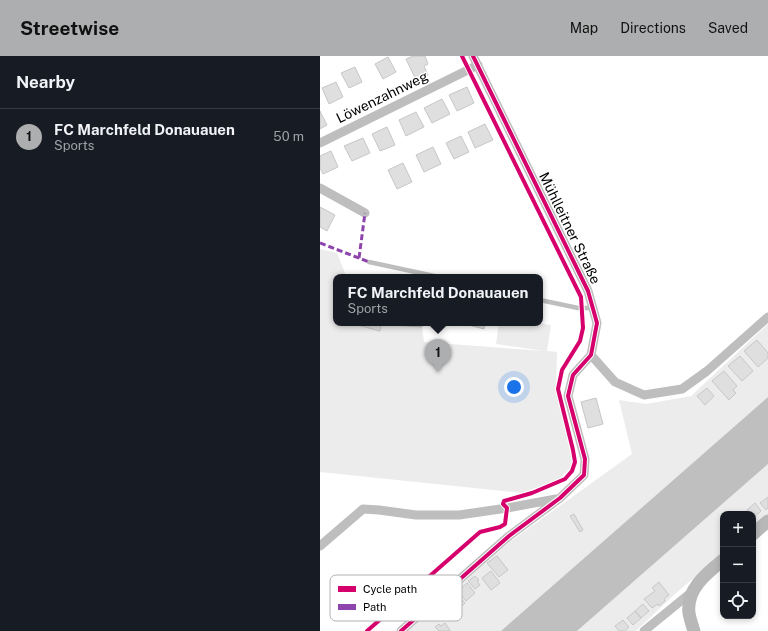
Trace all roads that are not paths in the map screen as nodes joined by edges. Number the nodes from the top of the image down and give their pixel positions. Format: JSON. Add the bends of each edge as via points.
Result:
{"nodes":[{"id":1,"x":473,"y":56,"type":"edge"},
{"id":2,"x":478,"y":65,"type":"junction"},
{"id":3,"x":320,"y":143,"type":"edge"},
{"id":4,"x":320,"y":188,"type":"edge"},
{"id":5,"x":365,"y":212,"type":"dead end"},
{"id":6,"x":369,"y":262,"type":"dead end"},
{"id":7,"x":425,"y":274,"type":"edge"},
{"id":8,"x":543,"y":301,"type":"edge"},
{"id":9,"x":593,"y":308,"type":"junction"},
{"id":10,"x":768,"y":317,"type":"edge"},
{"id":11,"x":591,"y":355,"type":"junction"},
{"id":12,"x":560,"y":498,"type":"junction"},
{"id":13,"x":768,"y":521,"type":"edge"},
{"id":14,"x":756,"y":531,"type":"edge"},
{"id":15,"x":320,"y":546,"type":"edge"},
{"id":16,"x":720,"y":562,"type":"edge"},
{"id":17,"x":462,"y":577,"type":"edge"},
{"id":18,"x":693,"y":591,"type":"junction"},
{"id":19,"x":412,"y":621,"type":"edge"},
{"id":20,"x":401,"y":631,"type":"edge"},
{"id":21,"x":644,"y":631,"type":"edge"},
{"id":22,"x":694,"y":631,"type":"edge"}],
"edges":[{"from":1,"to":2,"type":"street","name":"Mühlleitner Straße"},
{"from":2,"to":3,"type":"street","name":"Löwenzahnweg"},
{"from":2,"to":9,"type":"street","name":"Mühlleitner Straße","via":[[588,290]]},
{"from":4,"to":5,"type":"street"},
{"from":6,"to":7,"type":"lane"},
{"from":8,"to":9,"type":"lane","via":[[578,308]]},
{"from":9,"to":11,"type":"street","name":"Mühlleitner Straße","via":[[597,323]]},
{"from":10,"to":11,"type":"street","via":[[682,389],[644,395],[615,382]]},
{"from":11,"to":12,"type":"street","via":[[573,374],[568,396],[585,460],[584,475]]},
{"from":12,"to":15,"type":"street","via":[[459,515],[416,515],[363,509]]},
{"from":12,"to":17,"type":"street","via":[[509,536]]},
{"from":13,"to":14,"type":"street"},
{"from":16,"to":18,"type":"street","via":[[705,575]]},
{"from":18,"to":21,"type":"street"},
{"from":18,"to":22,"type":"street","via":[[689,612]]},
{"from":19,"to":20,"type":"street"}]}
